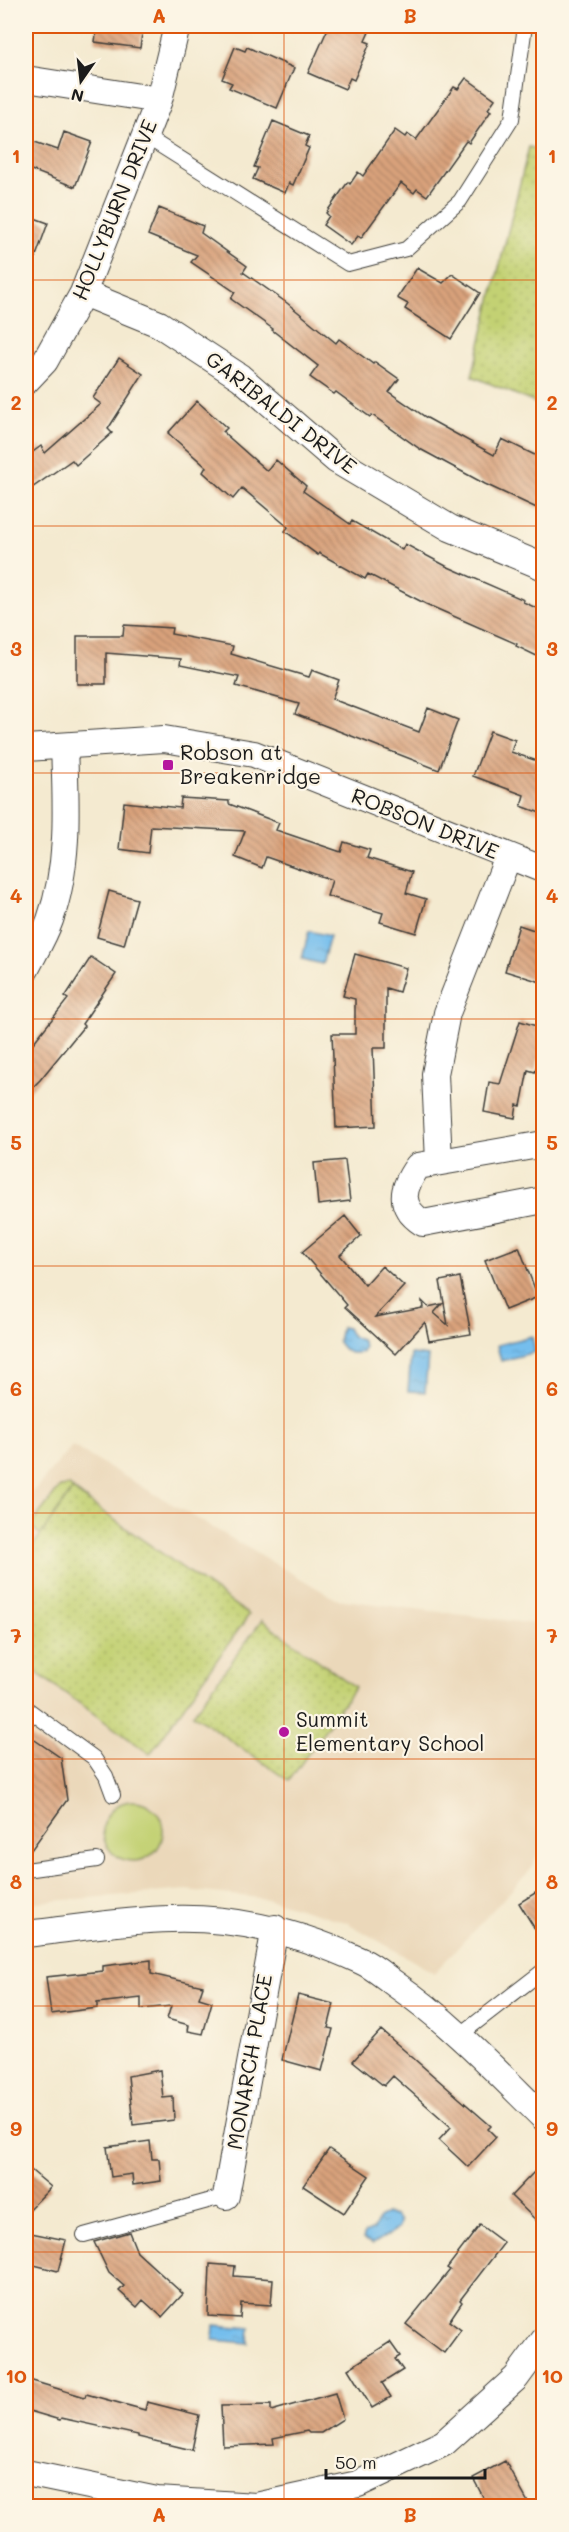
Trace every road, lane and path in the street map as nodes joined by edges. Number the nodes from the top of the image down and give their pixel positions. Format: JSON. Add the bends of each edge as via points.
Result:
{"nodes":[{"id":1,"x":177,"y":26,"type":"edge"},
{"id":2,"x":525,"y":26,"type":"edge"},
{"id":3,"x":26,"y":80,"type":"edge"},
{"id":4,"x":159,"y":100,"type":"junction"},
{"id":5,"x":145,"y":136,"type":"junction"},
{"id":6,"x":83,"y":293,"type":"junction"},
{"id":7,"x":26,"y":381,"type":"edge"},
{"id":8,"x":543,"y":567,"type":"edge"},
{"id":9,"x":64,"y":746,"type":"junction"},
{"id":10,"x":26,"y":748,"type":"edge"},
{"id":11,"x":508,"y":858,"type":"junction"},
{"id":12,"x":543,"y":870,"type":"edge"},
{"id":13,"x":26,"y":969,"type":"edge"},
{"id":14,"x":543,"y":1144,"type":"edge"},
{"id":15,"x":438,"y":1162,"type":"junction"},
{"id":16,"x":543,"y":1200,"type":"edge"},
{"id":17,"x":26,"y":1708,"type":"edge"},
{"id":18,"x":113,"y":1795,"type":"dead end"},
{"id":19,"x":97,"y":1860,"type":"dead end"},
{"id":20,"x":26,"y":1870,"type":"edge"},
{"id":21,"x":275,"y":1928,"type":"junction"},
{"id":22,"x":26,"y":1934,"type":"edge"},
{"id":23,"x":543,"y":1970,"type":"edge"},
{"id":24,"x":460,"y":2035,"type":"junction"},
{"id":25,"x":543,"y":2118,"type":"edge"},
{"id":26,"x":226,"y":2196,"type":"joint"},
{"id":27,"x":84,"y":2235,"type":"dead end"},
{"id":28,"x":543,"y":2340,"type":"edge"},
{"id":29,"x":26,"y":2473,"type":"edge"}],
"edges":[{"from":1,"to":4,"type":"street","name":"HOLLYBURN DRIVE"},
{"from":2,"to":5,"type":"lane","via":[[512,119],[460,201],[406,249],[348,264]]},
{"from":3,"to":4,"type":"street"},
{"from":4,"to":5,"type":"street","name":"HOLLYBURN DRIVE"},
{"from":5,"to":6,"type":"street","name":"HOLLYBURN DRIVE"},
{"from":6,"to":7,"type":"street","name":"HOLLYBURN DRIVE","via":[[45,361]]},
{"from":6,"to":8,"type":"street","name":"GARIBALDI DRIVE","via":[[159,324],[240,377],[336,460],[431,517]]},
{"from":9,"to":10,"type":"street","name":"ROBSON DRIVE"},
{"from":9,"to":11,"type":"street","name":"ROBSON DRIVE","via":[[164,739],[254,754]]},
{"from":9,"to":13,"type":"street","via":[[66,825],[62,869],[50,920]]},
{"from":11,"to":12,"type":"street","name":"ROBSON DRIVE"},
{"from":11,"to":15,"type":"street","via":[[447,1013],[435,1074]]},
{"from":14,"to":15,"type":"street"},
{"from":15,"to":16,"type":"street","via":[[418,1166],[405,1184],[405,1201],[411,1215],[423,1223]]},
{"from":17,"to":18,"type":"lane","via":[[94,1758]]},
{"from":19,"to":20,"type":"lane"},
{"from":21,"to":22,"type":"street","via":[[170,1918]]},
{"from":21,"to":24,"type":"street","via":[[362,1961],[427,2006]]},
{"from":21,"to":26,"type":"street","name":"MONARCH PLACE"},
{"from":23,"to":24,"type":"lane"},
{"from":24,"to":25,"type":"street"},
{"from":26,"to":27,"type":"lane"},
{"from":28,"to":29,"type":"street","via":[[516,2378],[444,2443],[358,2484],[256,2506],[157,2500]]}]}
